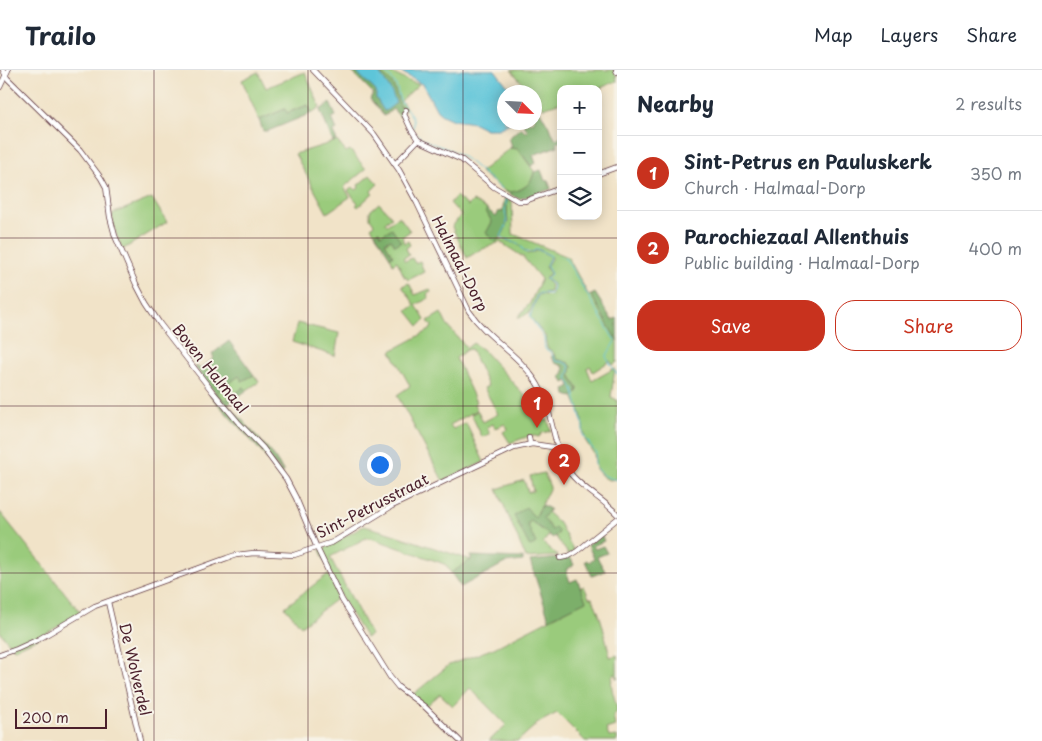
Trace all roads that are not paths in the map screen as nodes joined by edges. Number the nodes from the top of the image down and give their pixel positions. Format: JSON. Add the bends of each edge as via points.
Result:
{"nodes":[{"id":1,"x":3,"y":70,"type":"edge"},
{"id":2,"x":8,"y":70,"type":"edge"},
{"id":3,"x":313,"y":70,"type":"edge"},
{"id":4,"x":5,"y":76,"type":"junction"},
{"id":5,"x":0,"y":87,"type":"edge"},
{"id":6,"x":406,"y":110,"type":"dead end"},
{"id":7,"x":418,"y":140,"type":"junction"},
{"id":8,"x":395,"y":164,"type":"junction"},
{"id":9,"x":617,"y":168,"type":"edge"},
{"id":10,"x":602,"y":173,"type":"edge"},
{"id":11,"x":557,"y":189,"type":"edge"},
{"id":12,"x":529,"y":437,"type":"dead end"},
{"id":13,"x":530,"y":444,"type":"junction"},
{"id":14,"x":559,"y":448,"type":"junction"},
{"id":15,"x":617,"y":514,"type":"edge"},
{"id":16,"x":617,"y":519,"type":"edge"},
{"id":17,"x":317,"y":548,"type":"junction"},
{"id":18,"x":560,"y":558,"type":"dead end"},
{"id":19,"x":108,"y":602,"type":"junction"},
{"id":20,"x":0,"y":655,"type":"edge"},
{"id":21,"x":140,"y":741,"type":"edge"},
{"id":22,"x":460,"y":741,"type":"edge"}],
"edges":[{"from":1,"to":4,"type":"street","name":"Boven Halmaal"},
{"from":2,"to":4,"type":"street"},
{"from":3,"to":8,"type":"street","name":"Halmaal-Dorp","via":[[365,123]]},
{"from":4,"to":5,"type":"street"},
{"from":4,"to":17,"type":"street","name":"Boven Halmaal","via":[[80,150],[101,178],[106,187],[111,225],[141,294],[160,324],[286,479]]},
{"from":6,"to":7,"type":"street","via":[[404,114],[408,124]]},
{"from":7,"to":8,"type":"street"},
{"from":7,"to":11,"type":"street","via":[[462,160],[494,187],[518,201]]},
{"from":8,"to":14,"type":"street","name":"Halmaal-Dorp","via":[[408,184],[469,311],[538,384]]},
{"from":9,"to":10,"type":"street"},
{"from":12,"to":13,"type":"street"},
{"from":13,"to":14,"type":"street","name":"Sint-Petrusstraat"},
{"from":13,"to":17,"type":"street","name":"Sint-Petrusstraat","via":[[504,452],[392,506],[343,537]]},
{"from":14,"to":15,"type":"street","name":"Halmaal-Dorp","via":[[565,465],[574,476]]},
{"from":16,"to":18,"type":"street","via":[[576,552]]},
{"from":17,"to":19,"type":"street","name":"Sint-Petrusstraat","via":[[294,555],[236,555]]},
{"from":17,"to":22,"type":"street","name":"Boven Halmaal","via":[[342,600],[398,687]]},
{"from":19,"to":20,"type":"street","name":"Sint-Petrusstraat","via":[[95,606],[29,644]]},
{"from":19,"to":21,"type":"street","name":"De Wolverdel"}]}
